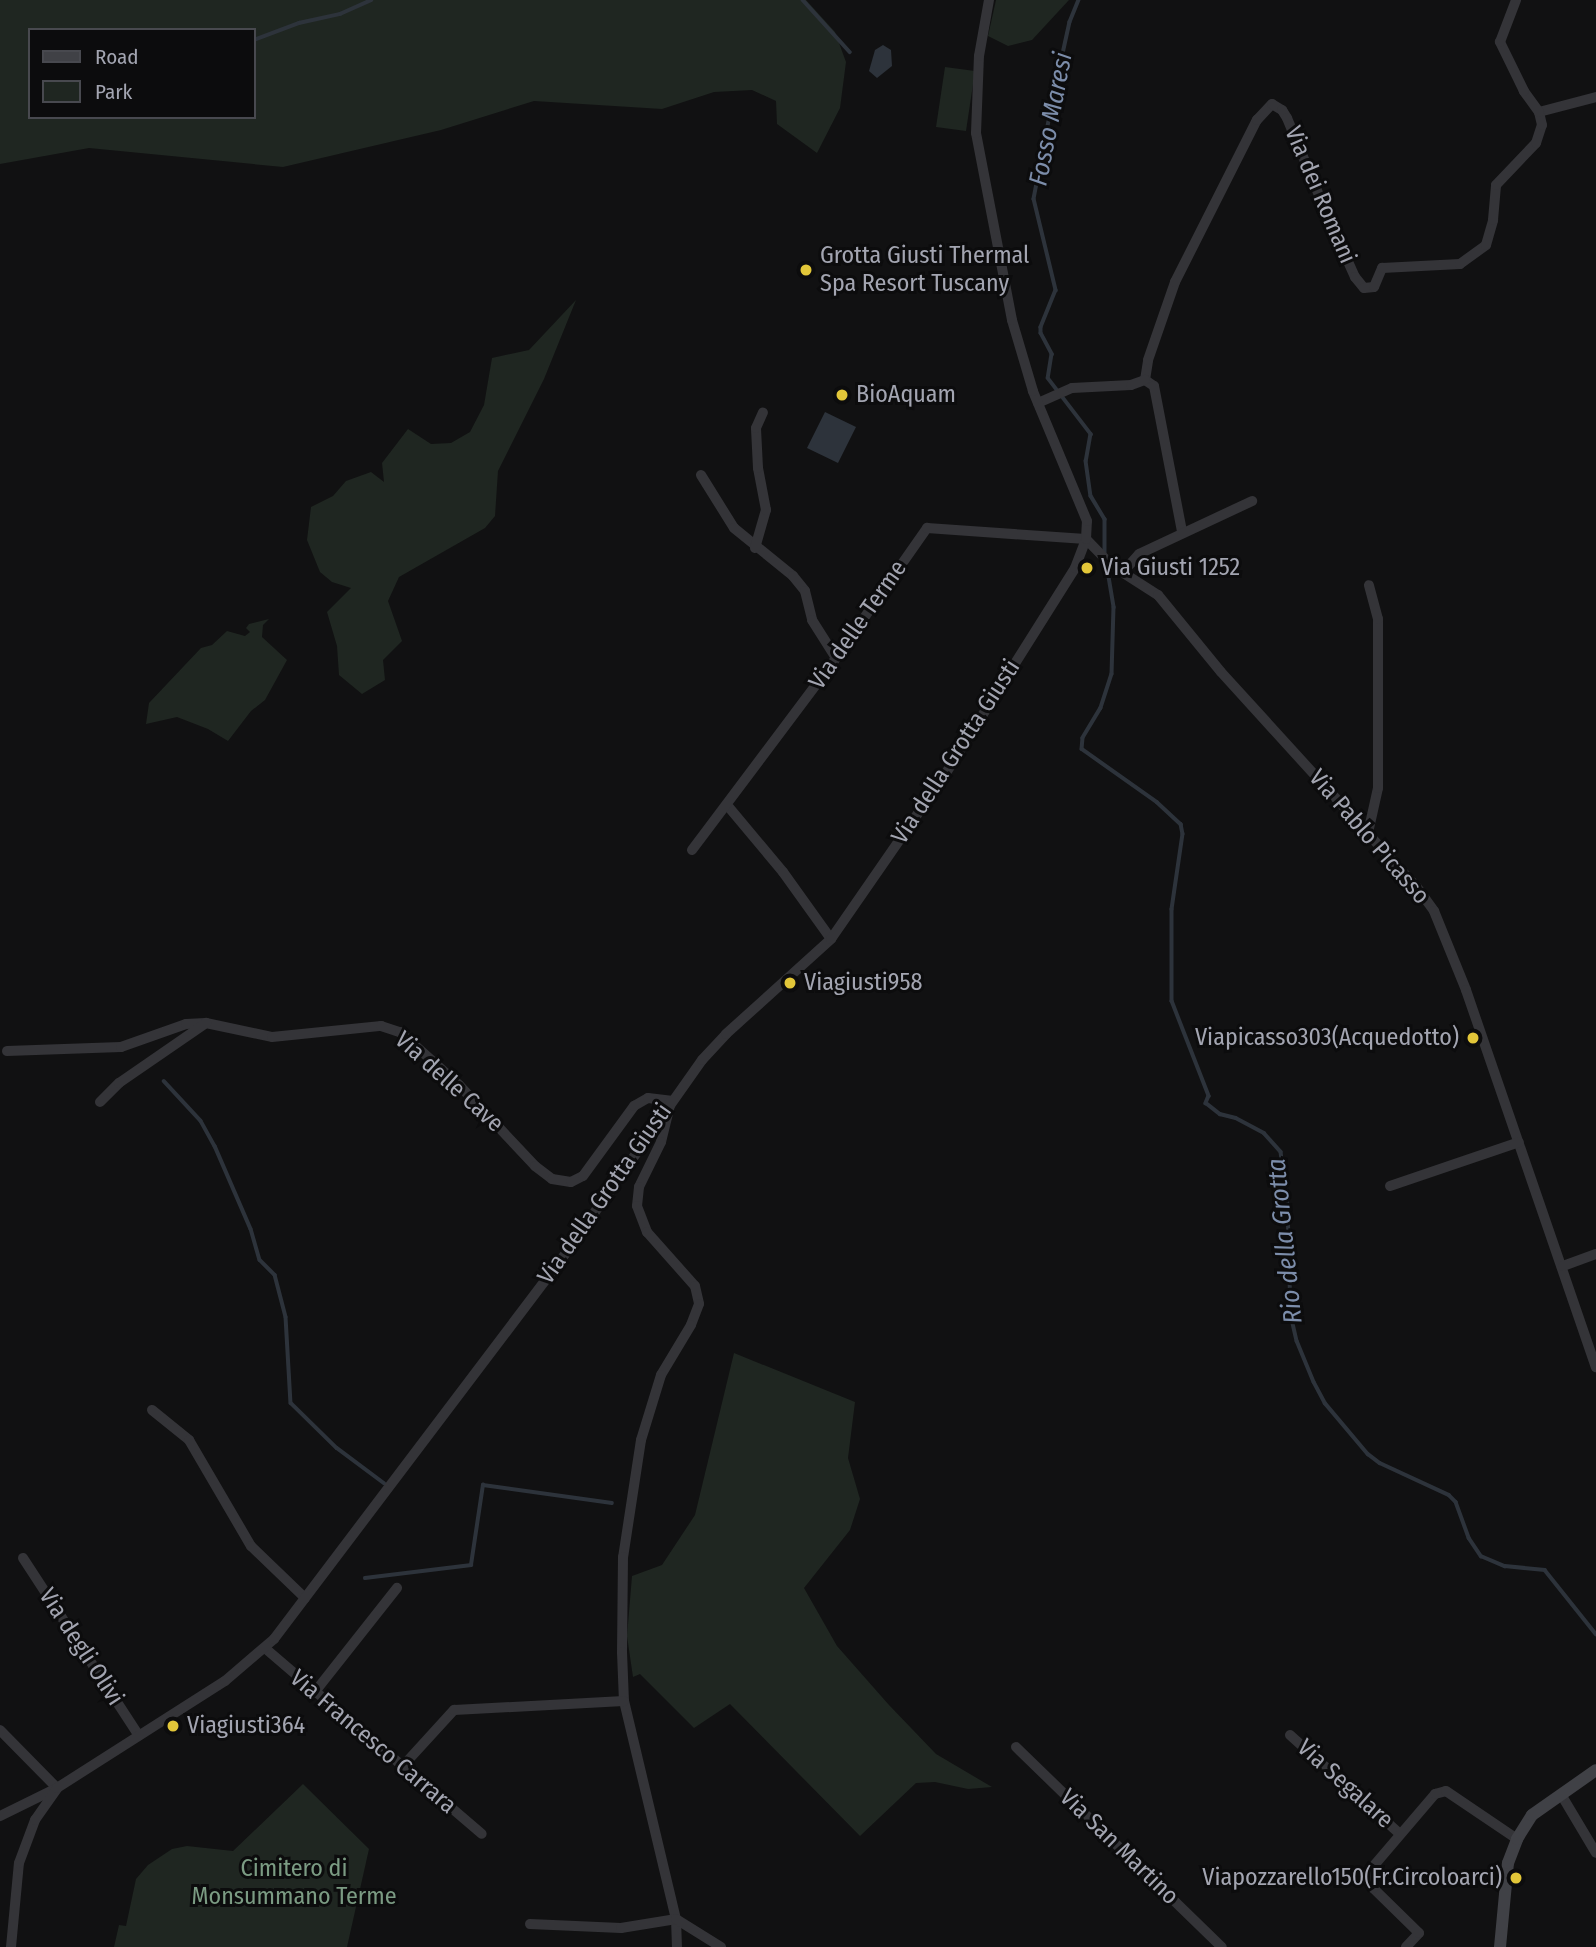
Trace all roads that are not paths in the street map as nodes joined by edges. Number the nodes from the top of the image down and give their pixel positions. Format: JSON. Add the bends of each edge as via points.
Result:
{"nodes":[{"id":1,"x":989,"y":0,"type":"edge"},
{"id":2,"x":1516,"y":0,"type":"edge"},
{"id":3,"x":1596,"y":97,"type":"edge"},
{"id":4,"x":1539,"y":112,"type":"junction"},
{"id":5,"x":1146,"y":380,"type":"junction"},
{"id":6,"x":1038,"y":403,"type":"junction"},
{"id":7,"x":763,"y":412,"type":"dead end"},
{"id":8,"x":701,"y":475,"type":"dead end"},
{"id":9,"x":1252,"y":501,"type":"dead end"},
{"id":10,"x":1182,"y":533,"type":"junction"},
{"id":11,"x":1086,"y":539,"type":"junction"},
{"id":12,"x":755,"y":548,"type":"junction"},
{"id":13,"x":1123,"y":572,"type":"junction"},
{"id":14,"x":1369,"y":585,"type":"dead end"},
{"id":15,"x":836,"y":658,"type":"junction"},
{"id":16,"x":727,"y":805,"type":"junction"},
{"id":17,"x":1368,"y":833,"type":"junction"},
{"id":18,"x":692,"y":850,"type":"dead end"},
{"id":19,"x":831,"y":939,"type":"junction"},
{"id":20,"x":206,"y":1023,"type":"junction"},
{"id":21,"x":7,"y":1051,"type":"dead end"},
{"id":22,"x":671,"y":1101,"type":"junction"},
{"id":23,"x":100,"y":1102,"type":"dead end"},
{"id":24,"x":1519,"y":1142,"type":"junction"},
{"id":25,"x":1390,"y":1186,"type":"dead end"},
{"id":26,"x":1596,"y":1254,"type":"edge"},
{"id":27,"x":1563,"y":1266,"type":"junction"},
{"id":28,"x":1596,"y":1367,"type":"edge"},
{"id":29,"x":152,"y":1410,"type":"dead end"},
{"id":30,"x":23,"y":1558,"type":"dead end"},
{"id":31,"x":397,"y":1588,"type":"dead end"},
{"id":32,"x":305,"y":1598,"type":"junction"},
{"id":33,"x":266,"y":1649,"type":"junction"},
{"id":34,"x":314,"y":1693,"type":"junction"},
{"id":35,"x":624,"y":1701,"type":"junction"},
{"id":36,"x":0,"y":1730,"type":"edge"},
{"id":37,"x":1290,"y":1735,"type":"dead end"},
{"id":38,"x":139,"y":1736,"type":"junction"},
{"id":39,"x":1016,"y":1747,"type":"dead end"},
{"id":40,"x":401,"y":1768,"type":"junction"},
{"id":41,"x":1596,"y":1770,"type":"edge"},
{"id":42,"x":57,"y":1788,"type":"junction"},
{"id":43,"x":1562,"y":1796,"type":"junction"},
{"id":44,"x":0,"y":1816,"type":"edge"},
{"id":45,"x":1400,"y":1833,"type":"junction"},
{"id":46,"x":482,"y":1834,"type":"dead end"},
{"id":47,"x":1517,"y":1839,"type":"junction"},
{"id":48,"x":1596,"y":1853,"type":"edge"},
{"id":49,"x":676,"y":1919,"type":"junction"},
{"id":50,"x":530,"y":1924,"type":"dead end"},
{"id":51,"x":11,"y":1947,"type":"edge"},
{"id":52,"x":677,"y":1947,"type":"edge"},
{"id":53,"x":721,"y":1947,"type":"edge"},
{"id":54,"x":1222,"y":1947,"type":"edge"},
{"id":55,"x":1406,"y":1947,"type":"edge"},
{"id":56,"x":1500,"y":1947,"type":"edge"}],
"edges":[{"from":1,"to":6,"type":"street","via":[[979,56],[976,133],[1012,320]]},
{"from":2,"to":4,"type":"street","via":[[1500,42]]},
{"from":3,"to":4,"type":"street"},
{"from":4,"to":5,"type":"street","name":"Via dei Romani","via":[[1542,125],[1536,144],[1496,185],[1486,245],[1460,264],[1382,268],[1369,289],[1355,277],[1287,118],[1277,105],[1266,107],[1175,282],[1148,360]]},
{"from":5,"to":6,"type":"street","via":[[1072,388]]},
{"from":5,"to":10,"type":"street","via":[[1154,386]]},
{"from":6,"to":11,"type":"street","via":[[1087,521]]},
{"from":7,"to":12,"type":"street","via":[[756,428],[766,510]]},
{"from":8,"to":12,"type":"street","via":[[734,528]]},
{"from":9,"to":10,"type":"street"},
{"from":10,"to":13,"type":"street","via":[[1139,554]]},
{"from":11,"to":13,"type":"street","name":"Via Pablo Picasso"},
{"from":11,"to":15,"type":"street","name":"Via delle Terme","via":[[927,528]]},
{"from":11,"to":19,"type":"street","name":"Via della Grotta Giusti","via":[[1075,568],[946,773]]},
{"from":12,"to":15,"type":"street","via":[[793,576],[805,591],[812,620]]},
{"from":13,"to":17,"type":"street","name":"Via Pablo Picasso","via":[[1158,595],[1221,673]]},
{"from":14,"to":17,"type":"street","via":[[1378,619],[1378,788]]},
{"from":15,"to":16,"type":"street","name":"Via delle Terme"},
{"from":16,"to":18,"type":"street","name":"Via delle Terme"},
{"from":16,"to":19,"type":"street"},
{"from":17,"to":24,"type":"street","name":"Via Pablo Picasso","via":[[1416,886],[1444,932]]},
{"from":19,"to":22,"type":"street","name":"Via della Grotta Giusti","via":[[726,1034]]},
{"from":20,"to":21,"type":"street","name":"Via delle Cave","via":[[187,1024],[111,1048]]},
{"from":20,"to":22,"type":"street","name":"Via delle Cave","via":[[272,1037],[381,1026],[400,1032],[488,1112],[535,1166],[558,1180],[571,1182],[583,1176],[626,1115],[642,1101],[656,1097]]},
{"from":20,"to":23,"type":"street","via":[[119,1083]]},
{"from":22,"to":32,"type":"street","name":"Via della Grotta Giusti","via":[[573,1243]]},
{"from":22,"to":35,"type":"street","via":[[661,1142],[639,1187],[637,1206],[647,1232],[695,1286],[699,1304],[661,1375],[634,1475],[622,1557]]},
{"from":24,"to":25,"type":"street"},
{"from":24,"to":27,"type":"street","name":"Via Pablo Picasso"},
{"from":26,"to":27,"type":"street"},
{"from":27,"to":28,"type":"street","name":"Via Pablo Picasso"},
{"from":29,"to":32,"type":"street","via":[[189,1440],[251,1546]]},
{"from":30,"to":38,"type":"street","name":"Via degli Olivi"},
{"from":31,"to":34,"type":"street"},
{"from":32,"to":33,"type":"street","name":"Via della Grotta Giusti"},
{"from":33,"to":34,"type":"street","name":"Via Francesco Carrara"},
{"from":33,"to":38,"type":"street","name":"Via della Grotta Giusti","via":[[226,1681]]},
{"from":34,"to":40,"type":"street","name":"Via Francesco Carrara"},
{"from":35,"to":40,"type":"street","via":[[454,1710]]},
{"from":35,"to":49,"type":"street"},
{"from":36,"to":42,"type":"street"},
{"from":37,"to":45,"type":"street","name":"Via Segalare"},
{"from":38,"to":42,"type":"street","name":"Via della Grotta Giusti"},
{"from":39,"to":54,"type":"street","name":"Via San Martino"},
{"from":40,"to":46,"type":"street","name":"Via Francesco Carrara"},
{"from":41,"to":43,"type":"street"},
{"from":42,"to":44,"type":"street"},
{"from":42,"to":51,"type":"street","name":"Via della Grotta Giusti","via":[[35,1821],[19,1863]]},
{"from":43,"to":47,"type":"street","via":[[1532,1815]]},
{"from":43,"to":48,"type":"street"},
{"from":45,"to":47,"type":"street","via":[[1442,1790]]},
{"from":45,"to":55,"type":"street","via":[[1365,1876],[1419,1933]]},
{"from":47,"to":56,"type":"street","via":[[1508,1863]]},
{"from":49,"to":50,"type":"street","via":[[621,1928]]},
{"from":49,"to":52,"type":"street"},
{"from":49,"to":53,"type":"street"}]}
